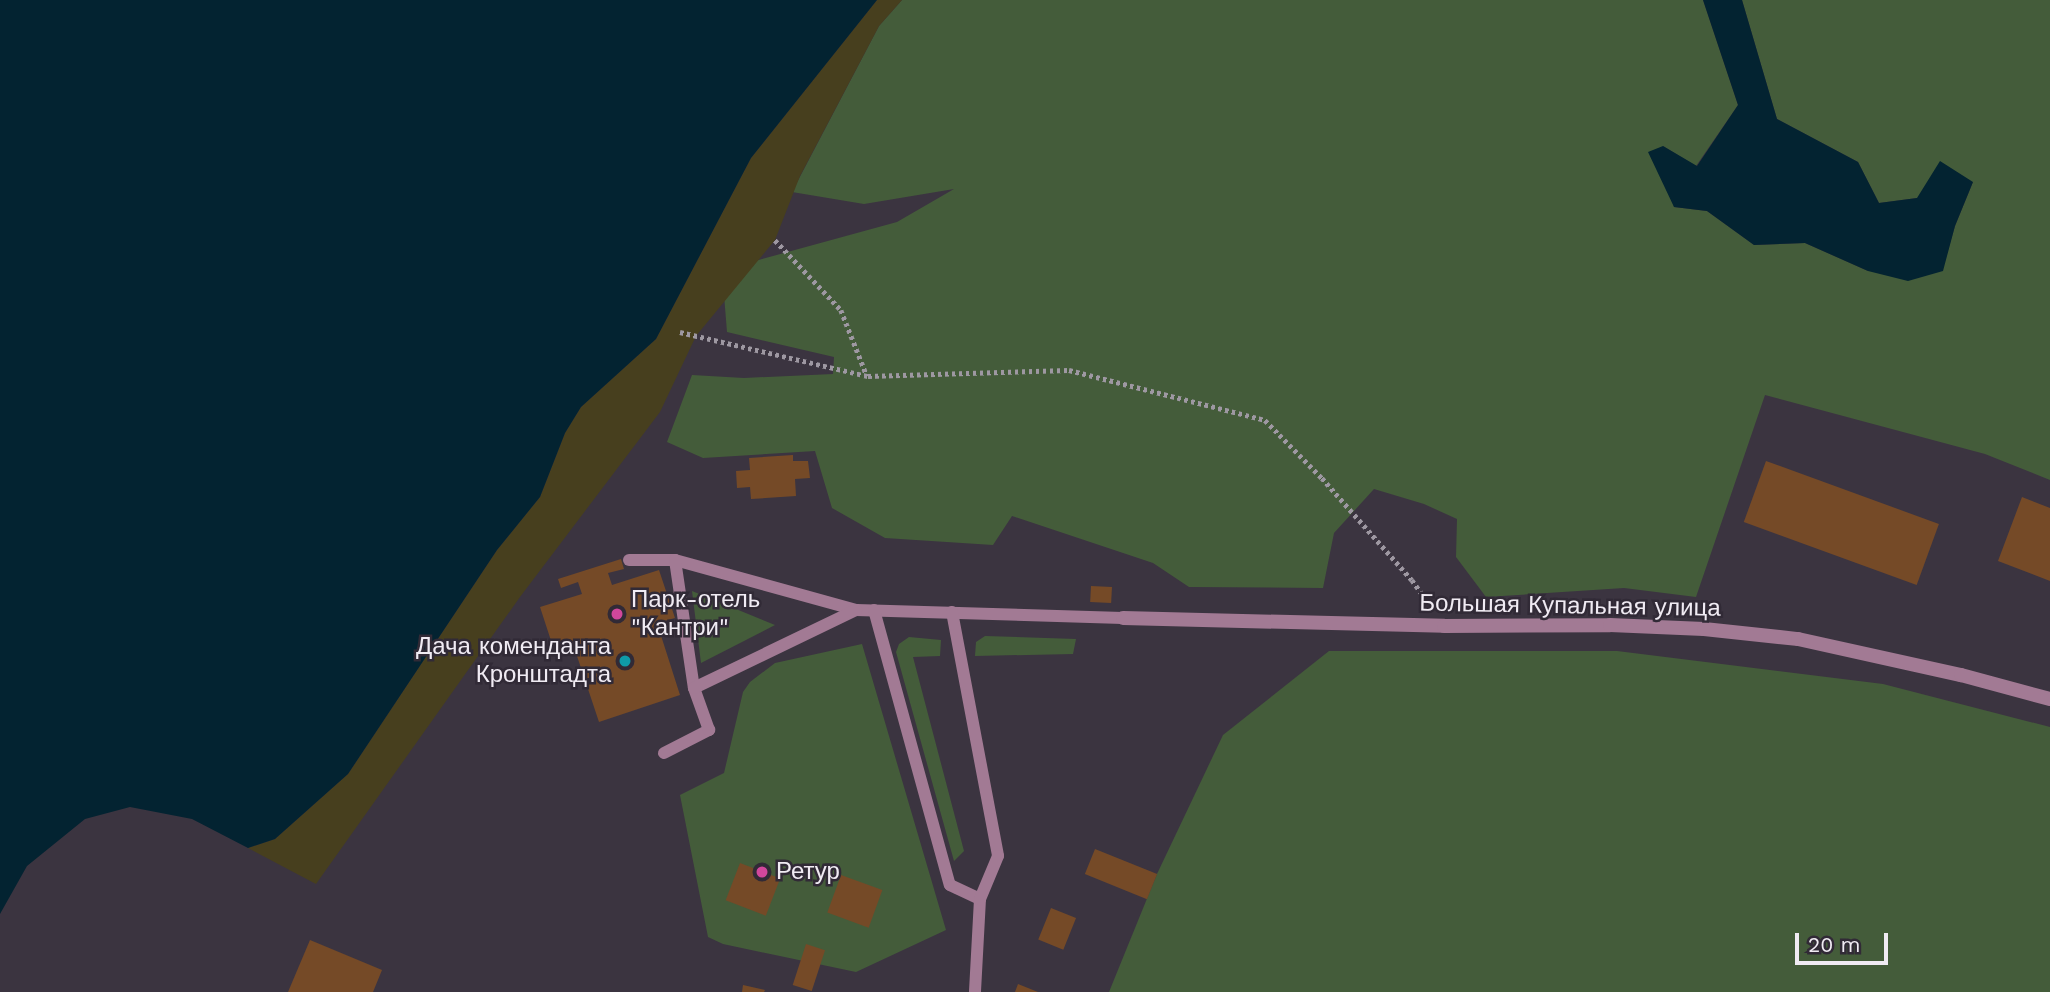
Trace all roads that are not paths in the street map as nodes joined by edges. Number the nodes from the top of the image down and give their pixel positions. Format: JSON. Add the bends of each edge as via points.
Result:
{"nodes":[{"id":1,"x":629,"y":560,"type":"dead end"},
{"id":2,"x":675,"y":560,"type":"junction"},
{"id":3,"x":856,"y":610,"type":"junction"},
{"id":4,"x":874,"y":610,"type":"junction"},
{"id":5,"x":952,"y":612,"type":"junction"},
{"id":6,"x":1123,"y":618,"type":"joint"},
{"id":7,"x":694,"y":688,"type":"junction"},
{"id":8,"x":2050,"y":699,"type":"edge"},
{"id":9,"x":664,"y":753,"type":"dead end"},
{"id":10,"x":981,"y":899,"type":"junction"},
{"id":11,"x":975,"y":992,"type":"edge"}],
"edges":[{"from":1,"to":2,"type":"lane"},
{"from":2,"to":3,"type":"lane"},
{"from":2,"to":7,"type":"lane"},
{"from":3,"to":4,"type":"lane"},
{"from":3,"to":7,"type":"lane"},
{"from":4,"to":5,"type":"lane"},
{"from":4,"to":10,"type":"lane","via":[[950,885]]},
{"from":5,"to":6,"type":"lane"},
{"from":5,"to":10,"type":"lane","via":[[998,856]]},
{"from":6,"to":8,"type":"street","name":"Большая Купальная улица","via":[[1704,629],[1798,639]]},
{"from":7,"to":9,"type":"lane","via":[[709,730]]},
{"from":10,"to":11,"type":"lane"}]}
